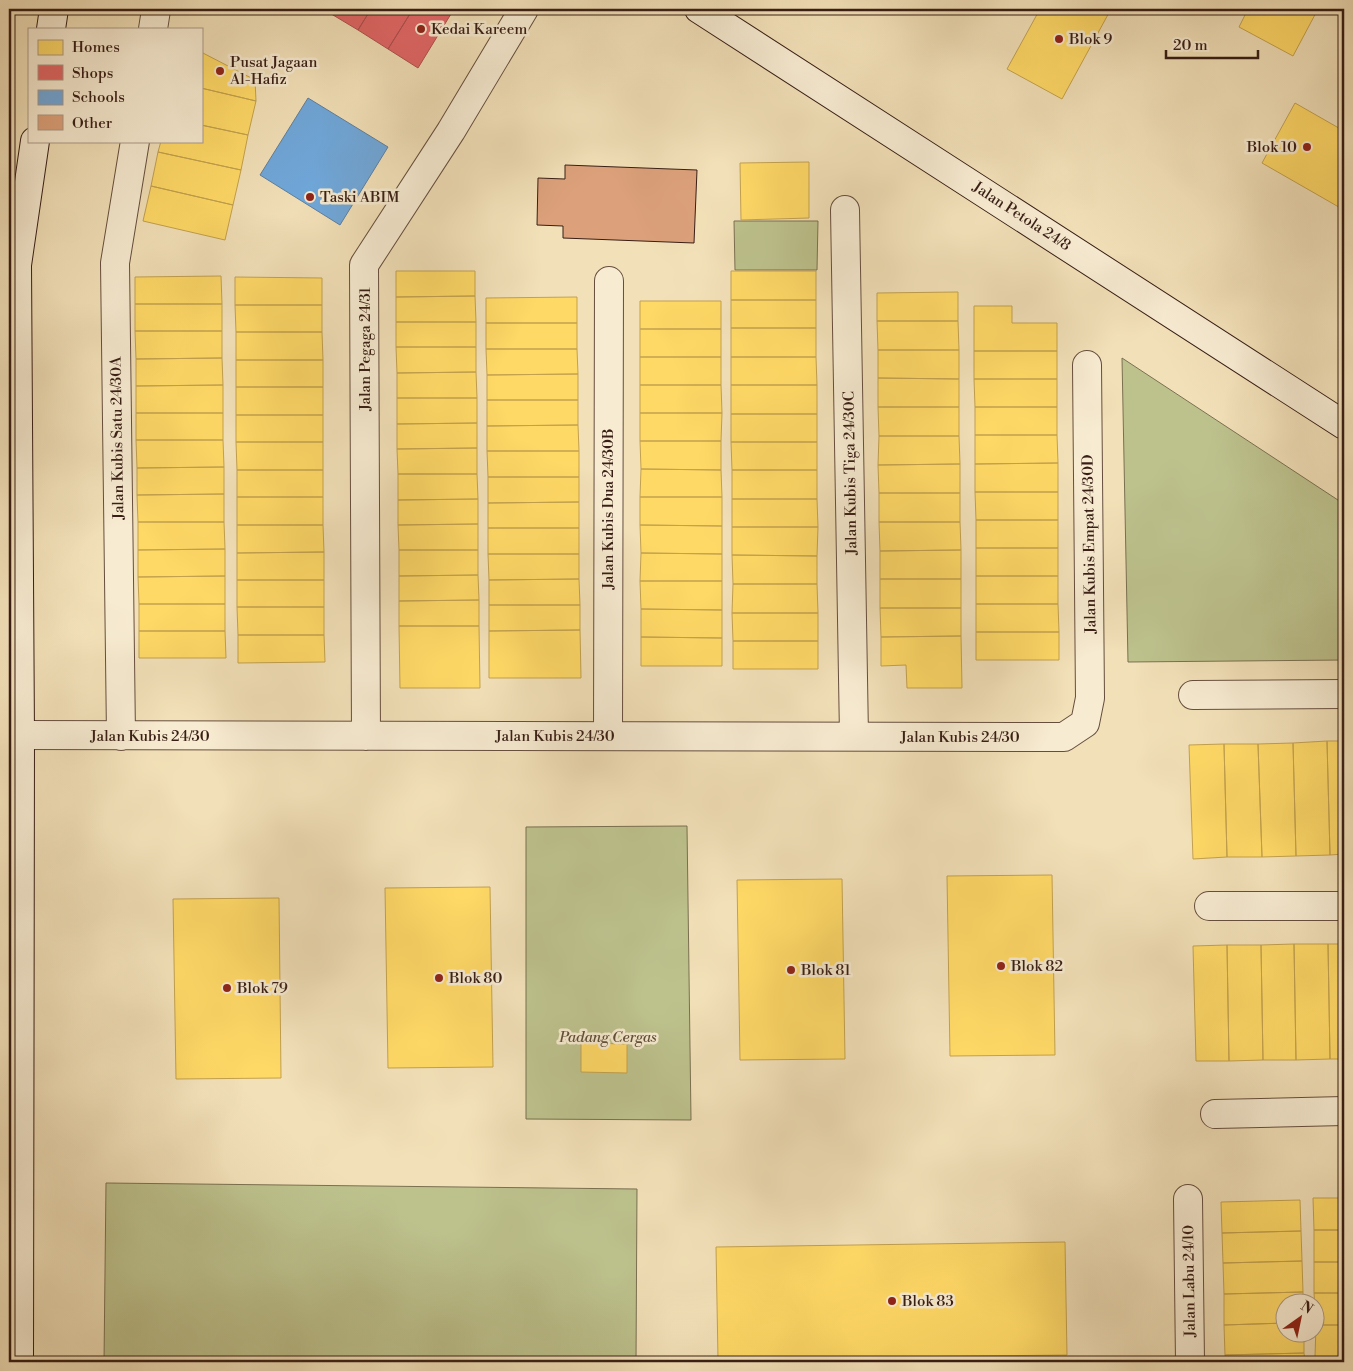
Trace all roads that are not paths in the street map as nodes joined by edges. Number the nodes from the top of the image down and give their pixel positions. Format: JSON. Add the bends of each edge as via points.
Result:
{"nodes":[{"id":1,"x":54,"y":9,"type":"edge"},
{"id":2,"x":524,"y":9,"type":"edge"},
{"id":3,"x":699,"y":9,"type":"edge"},
{"id":4,"x":51,"y":28,"type":"edge"},
{"id":5,"x":35,"y":142,"type":"edge"},
{"id":6,"x":135,"y":142,"type":"edge"},
{"id":7,"x":845,"y":210,"type":"dead end"},
{"id":8,"x":13,"y":264,"type":"edge"},
{"id":9,"x":608,"y":281,"type":"dead end"},
{"id":10,"x":1086,"y":365,"type":"dead end"},
{"id":11,"x":1344,"y":425,"type":"edge"},
{"id":12,"x":1344,"y":694,"type":"edge"},
{"id":13,"x":1193,"y":695,"type":"dead end"},
{"id":14,"x":1086,"y":722,"type":"joint"},
{"id":15,"x":20,"y":735,"type":"junction"},
{"id":16,"x":121,"y":736,"type":"junction"},
{"id":17,"x":366,"y":736,"type":"junction"},
{"id":18,"x":608,"y":736,"type":"junction"},
{"id":19,"x":854,"y":736,"type":"junction"},
{"id":20,"x":1209,"y":906,"type":"dead end"},
{"id":21,"x":1344,"y":906,"type":"edge"},
{"id":22,"x":1344,"y":1111,"type":"edge"},
{"id":23,"x":1215,"y":1114,"type":"dead end"},
{"id":24,"x":1188,"y":1199,"type":"dead end"},
{"id":25,"x":19,"y":1362,"type":"edge"},
{"id":26,"x":1190,"y":1362,"type":"edge"}],
"edges":[{"from":1,"to":4,"type":"street"},
{"from":2,"to":17,"type":"street","name":"Jalan Pegaga 24/31","via":[[364,265]]},
{"from":3,"to":11,"type":"street","name":"Jalan Petola 24/8"},
{"from":5,"to":8,"type":"street"},
{"from":6,"to":16,"type":"street","name":"Jalan Kubis Satu 24/30A","via":[[115,263]]},
{"from":7,"to":19,"type":"street","name":"Jalan Kubis Tiga 24/30C"},
{"from":8,"to":15,"type":"street"},
{"from":9,"to":18,"type":"street","name":"Jalan Kubis Dua 24/30B"},
{"from":10,"to":14,"type":"street","name":"Jalan Kubis Empat 24/30D","via":[[1090,698]]},
{"from":12,"to":13,"type":"street"},
{"from":14,"to":19,"type":"street","name":"Jalan Kubis 24/30","via":[[1064,737]]},
{"from":15,"to":16,"type":"street","name":"Jalan Kubis 24/30"},
{"from":15,"to":25,"type":"street"},
{"from":16,"to":17,"type":"street","name":"Jalan Kubis 24/30"},
{"from":17,"to":18,"type":"street","name":"Jalan Kubis 24/30"},
{"from":18,"to":19,"type":"street","name":"Jalan Kubis 24/30"},
{"from":20,"to":21,"type":"street"},
{"from":22,"to":23,"type":"street"},
{"from":24,"to":26,"type":"street","name":"Jalan Labu 24/10"}]}
